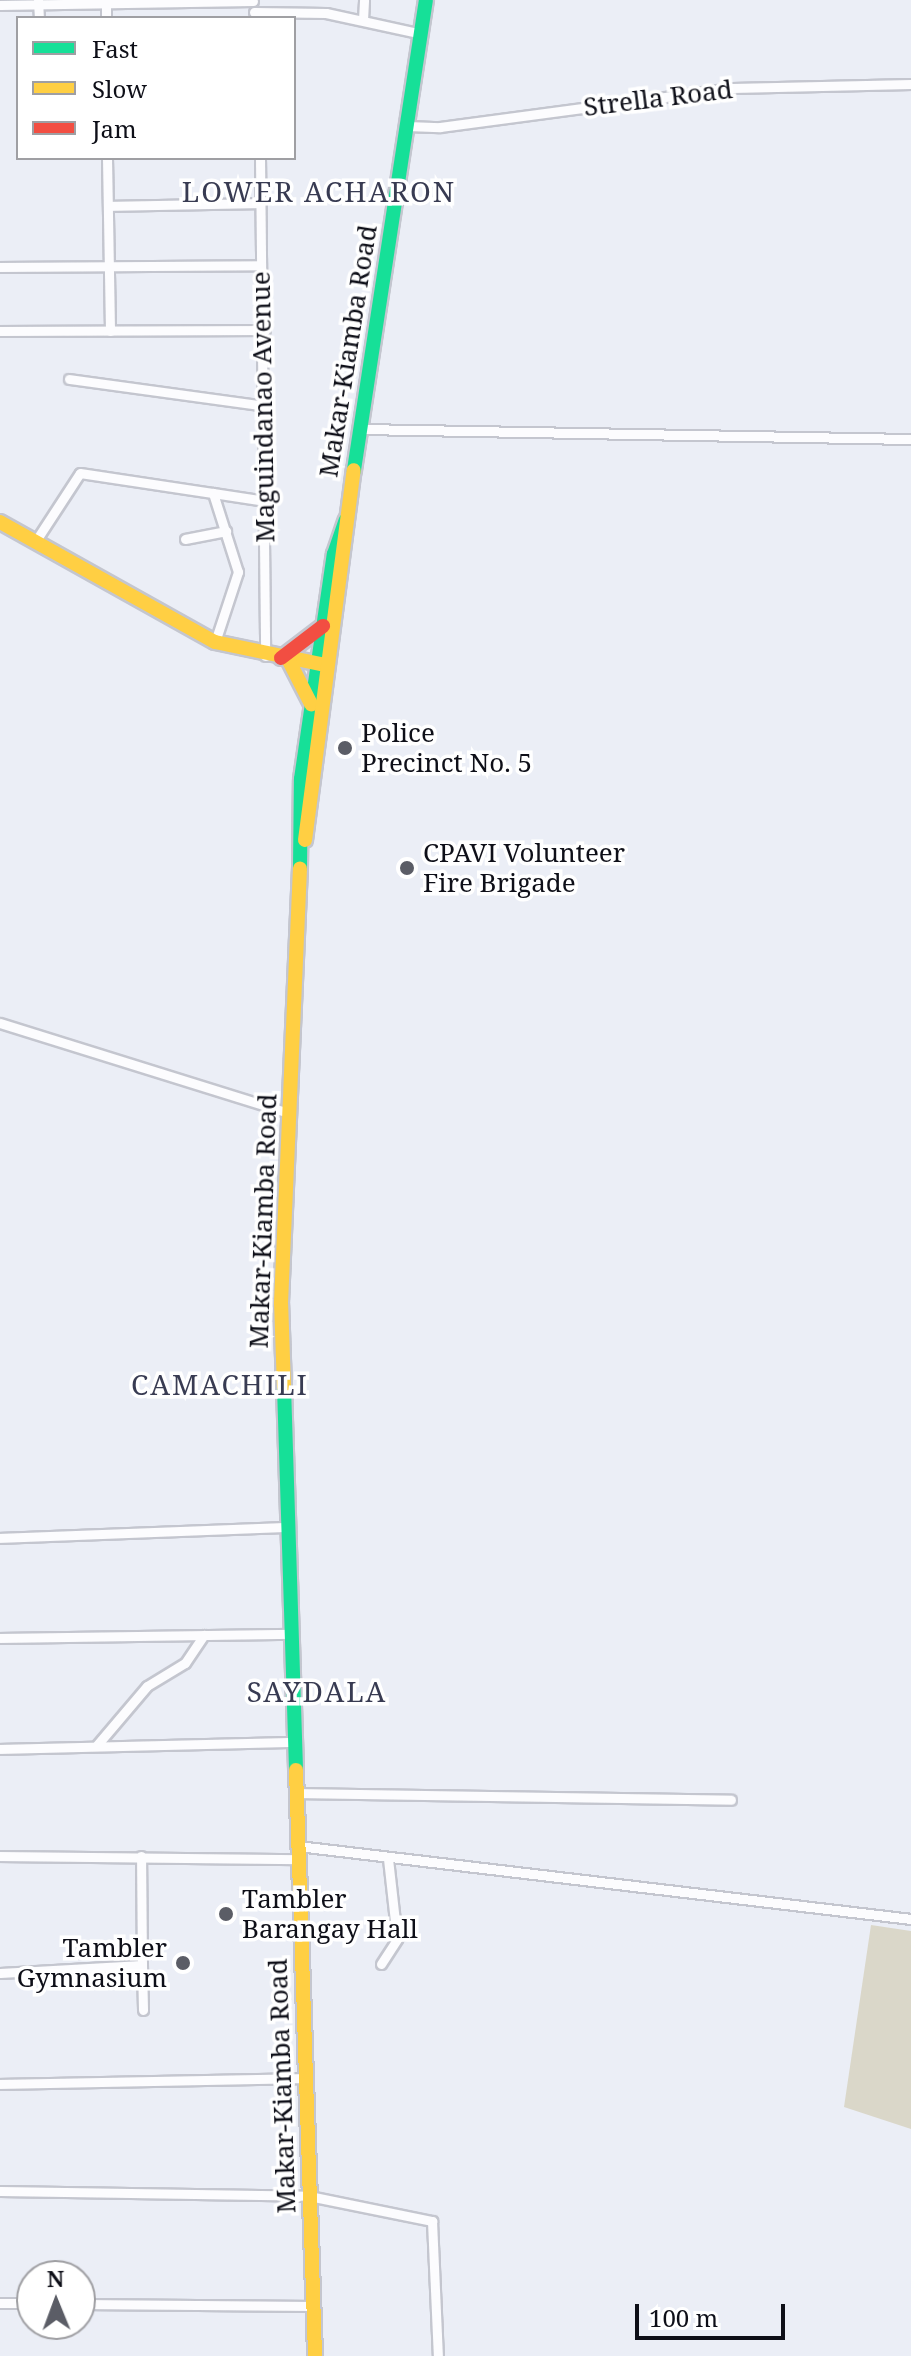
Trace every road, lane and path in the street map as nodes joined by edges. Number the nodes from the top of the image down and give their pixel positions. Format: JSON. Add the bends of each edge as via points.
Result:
{"nodes":[{"id":1,"x":364,"y":0,"type":"edge"},
{"id":2,"x":426,"y":0,"type":"edge"},
{"id":3,"x":38,"y":2,"type":"edge"},
{"id":4,"x":106,"y":3,"type":"edge"},
{"id":5,"x":0,"y":5,"type":"edge"},
{"id":6,"x":254,"y":8,"type":"edge"},
{"id":7,"x":363,"y":20,"type":"junction"},
{"id":8,"x":422,"y":34,"type":"junction"},
{"id":9,"x":911,"y":84,"type":"edge"},
{"id":10,"x":407,"y":126,"type":"junction"},
{"id":11,"x":107,"y":160,"type":"edge"},
{"id":12,"x":260,"y":160,"type":"edge"},
{"id":13,"x":260,"y":203,"type":"junction"},
{"id":14,"x":108,"y":206,"type":"junction"},
{"id":15,"x":261,"y":265,"type":"junction"},
{"id":16,"x":0,"y":267,"type":"edge"},
{"id":17,"x":110,"y":269,"type":"junction"},
{"id":18,"x":265,"y":330,"type":"junction"},
{"id":19,"x":0,"y":331,"type":"edge"},
{"id":20,"x":110,"y":331,"type":"junction"},
{"id":21,"x":69,"y":379,"type":"dead end"},
{"id":22,"x":266,"y":406,"type":"junction"},
{"id":23,"x":360,"y":429,"type":"junction"},
{"id":24,"x":911,"y":439,"type":"edge"},
{"id":25,"x":213,"y":493,"type":"junction"},
{"id":26,"x":265,"y":501,"type":"junction"},
{"id":27,"x":346,"y":520,"type":"junction"},
{"id":28,"x":0,"y":522,"type":"edge"},
{"id":29,"x":226,"y":531,"type":"junction"},
{"id":30,"x":185,"y":539,"type":"dead end"},
{"id":31,"x":35,"y":542,"type":"junction"},
{"id":32,"x":323,"y":625,"type":"junction"},
{"id":33,"x":215,"y":642,"type":"junction"},
{"id":34,"x":265,"y":656,"type":"junction"},
{"id":35,"x":284,"y":659,"type":"junction"},
{"id":36,"x":324,"y":665,"type":"junction"},
{"id":37,"x":311,"y":704,"type":"junction"},
{"id":38,"x":301,"y":856,"type":"junction"},
{"id":39,"x":0,"y":1023,"type":"edge"},
{"id":40,"x":289,"y":1113,"type":"junction"},
{"id":41,"x":287,"y":1527,"type":"junction"},
{"id":42,"x":0,"y":1538,"type":"edge"},
{"id":43,"x":291,"y":1634,"type":"junction"},
{"id":44,"x":204,"y":1635,"type":"junction"},
{"id":45,"x":0,"y":1638,"type":"edge"},
{"id":46,"x":295,"y":1742,"type":"junction"},
{"id":47,"x":97,"y":1745,"type":"junction"},
{"id":48,"x":0,"y":1749,"type":"edge"},
{"id":49,"x":298,"y":1793,"type":"junction"},
{"id":50,"x":731,"y":1800,"type":"dead end"},
{"id":51,"x":298,"y":1853,"type":"junction"},
{"id":52,"x":0,"y":1856,"type":"edge"},
{"id":53,"x":141,"y":1856,"type":"junction"},
{"id":54,"x":388,"y":1859,"type":"junction"},
{"id":55,"x":911,"y":1919,"type":"edge"},
{"id":56,"x":381,"y":1964,"type":"dead end"},
{"id":57,"x":142,"y":1965,"type":"junction"},
{"id":58,"x":0,"y":1973,"type":"edge"},
{"id":59,"x":143,"y":2010,"type":"dead end"},
{"id":60,"x":305,"y":2078,"type":"junction"},
{"id":61,"x":0,"y":2084,"type":"edge"},
{"id":62,"x":0,"y":2191,"type":"edge"},
{"id":63,"x":309,"y":2196,"type":"junction"},
{"id":64,"x":96,"y":2304,"type":"edge"},
{"id":65,"x":314,"y":2306,"type":"junction"},
{"id":66,"x":315,"y":2356,"type":"edge"},
{"id":67,"x":438,"y":2356,"type":"edge"}],
"edges":[{"from":1,"to":7,"type":"street"},
{"from":2,"to":8,"type":"main road","name":"Makar-Kiamba Road"},
{"from":3,"to":4,"type":"street"},
{"from":3,"to":5,"type":"street"},
{"from":4,"to":6,"type":"street"},
{"from":6,"to":7,"type":"street"},
{"from":7,"to":8,"type":"street"},
{"from":8,"to":10,"type":"main road","name":"Makar-Kiamba Road"},
{"from":9,"to":10,"type":"street","name":"Strella Road","via":[[732,88],[440,127]]},
{"from":10,"to":23,"type":"main road","name":"Makar-Kiamba Road"},
{"from":11,"to":14,"type":"street"},
{"from":12,"to":13,"type":"street","name":"Maguindanao Avenue"},
{"from":13,"to":14,"type":"street"},
{"from":13,"to":15,"type":"street","name":"Maguindanao Avenue"},
{"from":14,"to":17,"type":"street"},
{"from":15,"to":17,"type":"street"},
{"from":15,"to":18,"type":"street","name":"Maguindanao Avenue"},
{"from":16,"to":17,"type":"street"},
{"from":17,"to":20,"type":"street"},
{"from":18,"to":20,"type":"street"},
{"from":18,"to":22,"type":"street","name":"Maguindanao Avenue"},
{"from":19,"to":20,"type":"street"},
{"from":21,"to":22,"type":"street"},
{"from":22,"to":26,"type":"street","name":"Maguindanao Avenue"},
{"from":23,"to":24,"type":"street"},
{"from":23,"to":27,"type":"main road","name":"Makar-Kiamba Road"},
{"from":25,"to":26,"type":"street"},
{"from":25,"to":29,"type":"street"},
{"from":25,"to":31,"type":"street","via":[[80,473]]},
{"from":26,"to":34,"type":"street","name":"Maguindanao Avenue"},
{"from":27,"to":32,"type":"main road","name":"Makar-Kiamba Road","via":[[334,554]]},
{"from":27,"to":36,"type":"main road","name":"Makar-Kiamba Road"},
{"from":28,"to":31,"type":"main road"},
{"from":29,"to":30,"type":"street"},
{"from":29,"to":33,"type":"street","via":[[238,572]]},
{"from":31,"to":33,"type":"main road"},
{"from":32,"to":35,"type":"main road"},
{"from":32,"to":36,"type":"main road","name":"Makar-Kiamba Road"},
{"from":33,"to":34,"type":"main road"},
{"from":34,"to":35,"type":"main road"},
{"from":35,"to":36,"type":"main road"},
{"from":35,"to":37,"type":"main road"},
{"from":36,"to":37,"type":"main road","name":"Makar-Kiamba Road"},
{"from":36,"to":38,"type":"main road","name":"Makar-Kiamba Road"},
{"from":37,"to":38,"type":"main road","name":"Makar-Kiamba Road","via":[[298,816]]},
{"from":38,"to":40,"type":"main road","name":"Makar-Kiamba Road"},
{"from":39,"to":40,"type":"street"},
{"from":40,"to":41,"type":"main road","name":"Makar-Kiamba Road","via":[[281,1303]]},
{"from":41,"to":42,"type":"street"},
{"from":41,"to":43,"type":"main road","name":"Makar-Kiamba Road"},
{"from":43,"to":44,"type":"street"},
{"from":43,"to":46,"type":"main road","name":"Makar-Kiamba Road"},
{"from":44,"to":45,"type":"street"},
{"from":44,"to":47,"type":"street","via":[[185,1663],[147,1686]]},
{"from":46,"to":47,"type":"street"},
{"from":46,"to":49,"type":"main road","name":"Makar-Kiamba Road"},
{"from":47,"to":48,"type":"street"},
{"from":49,"to":50,"type":"street"},
{"from":49,"to":51,"type":"main road","name":"Makar-Kiamba Road"},
{"from":51,"to":53,"type":"street"},
{"from":51,"to":54,"type":"street"},
{"from":51,"to":60,"type":"main road","name":"Makar-Kiamba Road"},
{"from":52,"to":53,"type":"street"},
{"from":53,"to":57,"type":"street"},
{"from":54,"to":55,"type":"street"},
{"from":54,"to":56,"type":"street","via":[[397,1939]]},
{"from":57,"to":58,"type":"street"},
{"from":57,"to":59,"type":"street"},
{"from":60,"to":61,"type":"street"},
{"from":60,"to":63,"type":"main road","name":"Makar-Kiamba Road"},
{"from":62,"to":63,"type":"street"},
{"from":63,"to":65,"type":"main road","name":"Makar-Kiamba Road"},
{"from":63,"to":67,"type":"street","via":[[432,2221]]},
{"from":64,"to":65,"type":"street"},
{"from":65,"to":66,"type":"main road","name":"Makar-Kiamba Road"}]}
